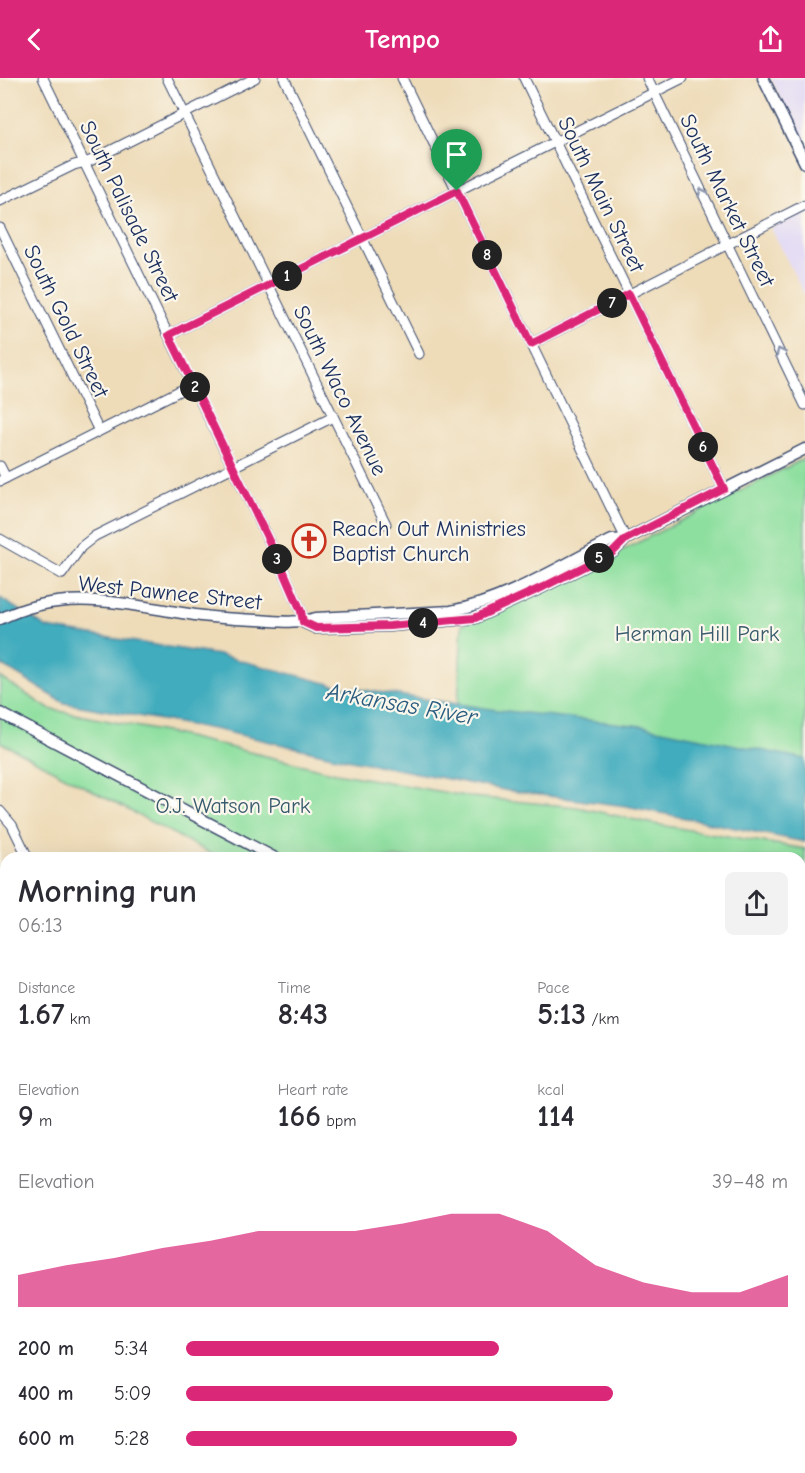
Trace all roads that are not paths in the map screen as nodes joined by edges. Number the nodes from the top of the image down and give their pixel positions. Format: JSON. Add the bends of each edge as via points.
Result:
{"nodes":[{"id":1,"x":43,"y":78,"type":"edge"},
{"id":2,"x":167,"y":78,"type":"edge"},
{"id":3,"x":255,"y":78,"type":"edge"},
{"id":4,"x":284,"y":78,"type":"edge"},
{"id":5,"x":402,"y":78,"type":"edge"},
{"id":6,"x":524,"y":78,"type":"edge"},
{"id":7,"x":647,"y":78,"type":"edge"},
{"id":8,"x":683,"y":78,"type":"edge"},
{"id":9,"x":763,"y":78,"type":"edge"},
{"id":10,"x":654,"y":92,"type":"junction"},
{"id":11,"x":184,"y":113,"type":"junction"},
{"id":12,"x":555,"y":142,"type":"junction"},
{"id":13,"x":84,"y":162,"type":"junction"},
{"id":14,"x":805,"y":163,"type":"edge"},
{"id":15,"x":457,"y":191,"type":"junction"},
{"id":16,"x":0,"y":201,"type":"edge"},
{"id":17,"x":805,"y":205,"type":"edge"},
{"id":18,"x":0,"y":228,"type":"edge"},
{"id":19,"x":362,"y":238,"type":"junction"},
{"id":20,"x":728,"y":244,"type":"junction"},
{"id":21,"x":268,"y":285,"type":"junction"},
{"id":22,"x":629,"y":294,"type":"junction"},
{"id":23,"x":169,"y":335,"type":"junction"},
{"id":24,"x":531,"y":344,"type":"junction"},
{"id":25,"x":419,"y":354,"type":"dead end"},
{"id":26,"x":193,"y":384,"type":"junction"},
{"id":27,"x":805,"y":405,"type":"edge"},
{"id":28,"x":333,"y":417,"type":"junction"},
{"id":29,"x":99,"y":431,"type":"junction"},
{"id":30,"x":805,"y":449,"type":"edge"},
{"id":31,"x":0,"y":466,"type":"edge"},
{"id":32,"x":233,"y":466,"type":"junction"},
{"id":33,"x":3,"y":480,"type":"edge"},
{"id":34,"x":724,"y":489,"type":"junction"},
{"id":35,"x":386,"y":524,"type":"dead end"},
{"id":36,"x":0,"y":538,"type":"edge"},
{"id":37,"x":626,"y":539,"type":"junction"},
{"id":38,"x":0,"y":619,"type":"edge"},
{"id":39,"x":303,"y":622,"type":"junction"},
{"id":40,"x":0,"y":713,"type":"edge"},
{"id":41,"x":0,"y":811,"type":"edge"},
{"id":42,"x":25,"y":852,"type":"edge"},
{"id":43,"x":263,"y":852,"type":"edge"}],
"edges":[{"from":1,"to":13,"type":"street","name":"South Palisade Street"},
{"from":2,"to":11,"type":"street","name":"South Waco Avenue"},
{"from":3,"to":11,"type":"street"},
{"from":4,"to":19,"type":"street"},
{"from":5,"to":15,"type":"street"},
{"from":6,"to":12,"type":"street","name":"South Main Street"},
{"from":7,"to":10,"type":"street","name":"South Market Street"},
{"from":8,"to":10,"type":"street"},
{"from":9,"to":14,"type":"main road"},
{"from":10,"to":12,"type":"street"},
{"from":20,"to":10,"type":"street","name":"South Market Street","one_way":true},
{"from":11,"to":13,"type":"street"},
{"from":11,"to":21,"type":"street","name":"South Waco Avenue"},
{"from":12,"to":15,"type":"street"},
{"from":12,"to":22,"type":"street","name":"South Main Street"},
{"from":13,"to":16,"type":"street"},
{"from":13,"to":23,"type":"street","name":"South Palisade Street"},
{"from":15,"to":19,"type":"street"},
{"from":15,"to":24,"type":"street"},
{"from":17,"to":20,"type":"street"},
{"from":18,"to":29,"type":"street","name":"South Gold Street"},
{"from":19,"to":21,"type":"street"},
{"from":19,"to":25,"type":"street"},
{"from":20,"to":22,"type":"street"},
{"from":27,"to":20,"type":"street","name":"South Market Street","one_way":true},
{"from":21,"to":23,"type":"street"},
{"from":21,"to":28,"type":"street","name":"South Waco Avenue"},
{"from":22,"to":24,"type":"street"},
{"from":22,"to":34,"type":"street","name":"South Main Street"},
{"from":23,"to":26,"type":"street","name":"South Palisade Street"},
{"from":24,"to":37,"type":"street"},
{"from":26,"to":29,"type":"street"},
{"from":26,"to":32,"type":"street","name":"South Palisade Street"},
{"from":28,"to":32,"type":"street"},
{"from":28,"to":35,"type":"street","name":"South Waco Avenue"},
{"from":29,"to":33,"type":"street"},
{"from":30,"to":34,"type":"main road","name":"West Pawnee Street"},
{"from":31,"to":33,"type":"street"},
{"from":32,"to":36,"type":"street","via":[[95,536],[81,547],[62,574]]},
{"from":32,"to":39,"type":"street","name":"South Palisade Street","via":[[284,572]]},
{"from":34,"to":37,"type":"main road","name":"West Pawnee Street"},
{"from":37,"to":39,"type":"main road","name":"West Pawnee Street","via":[[613,552],[475,618],[316,628]]},
{"from":38,"to":39,"type":"main road","name":"West Pawnee Street","via":[[51,602],[96,600],[226,619]]},
{"from":40,"to":43,"type":"main road"},
{"from":41,"to":42,"type":"street"}]}
